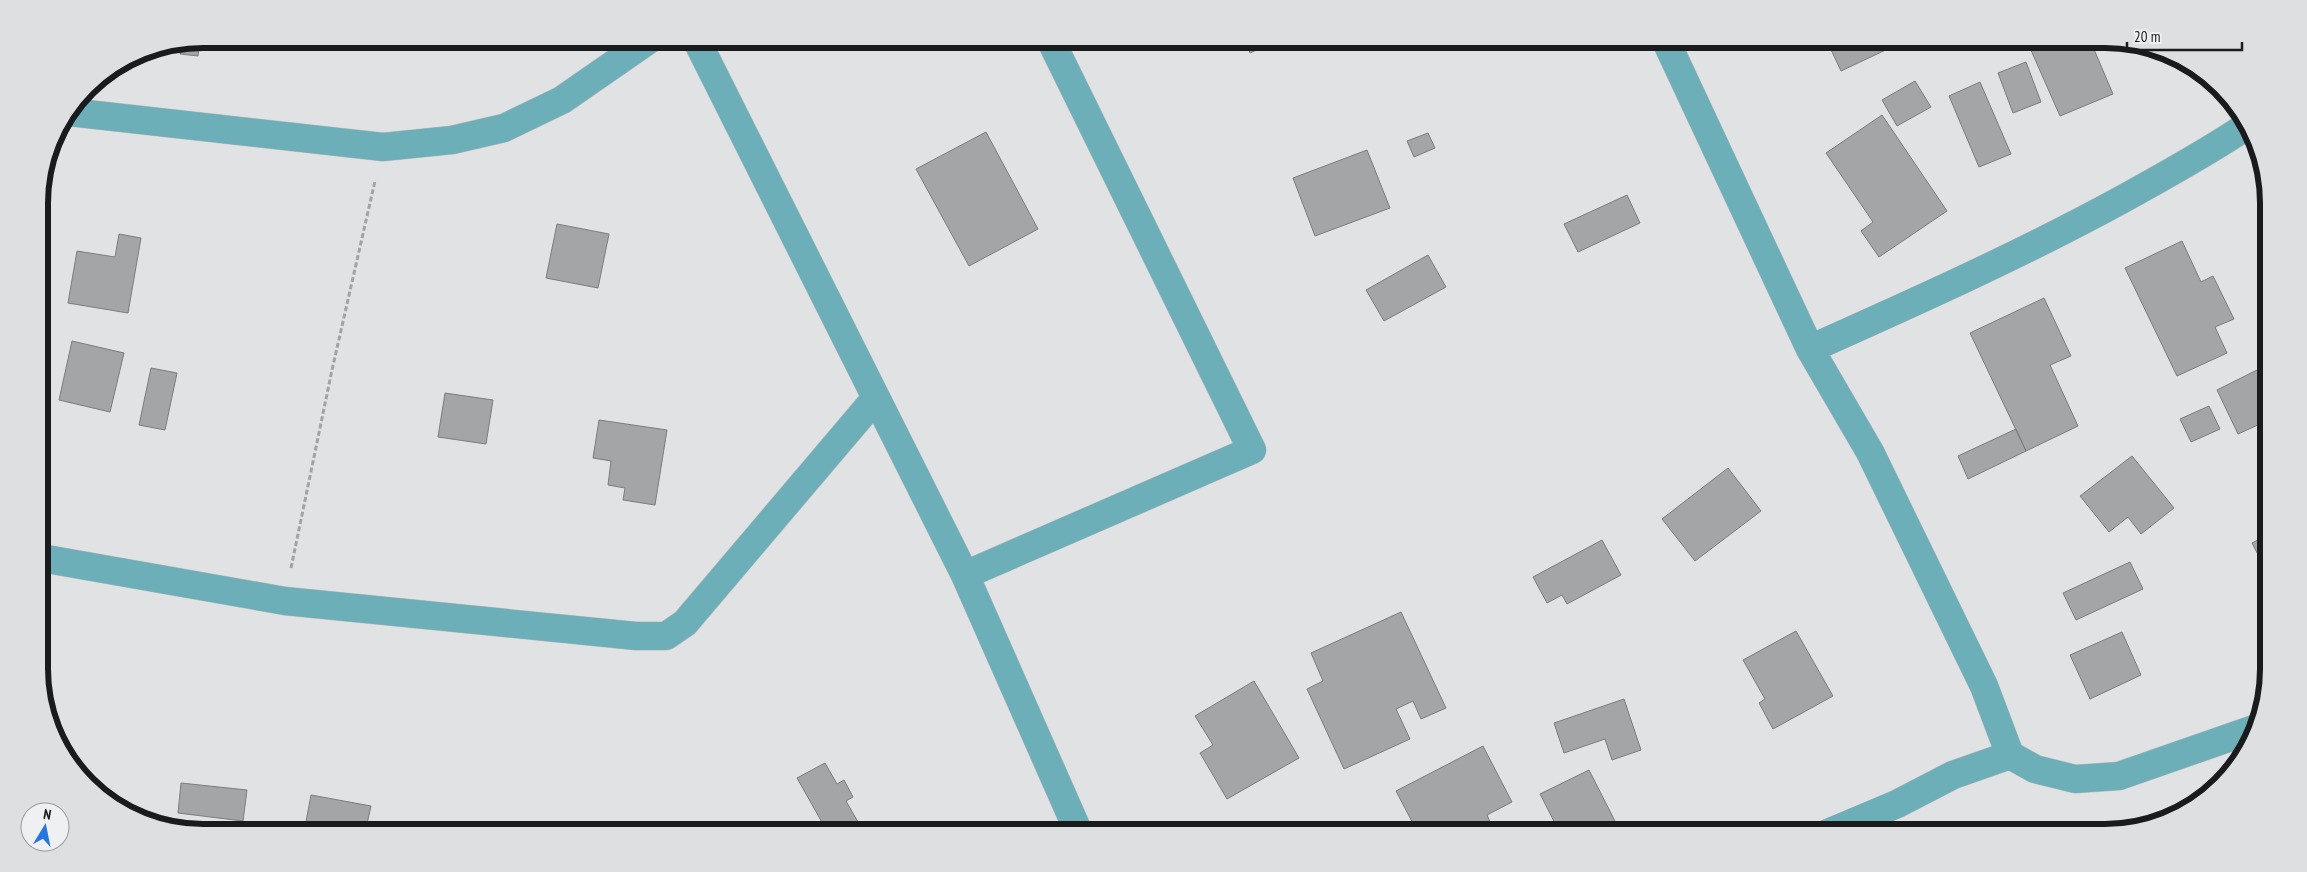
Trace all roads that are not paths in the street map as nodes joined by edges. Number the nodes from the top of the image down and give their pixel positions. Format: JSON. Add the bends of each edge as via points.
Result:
{"nodes":[{"id":1,"x":1669,"y":47,"type":"edge"},
{"id":2,"x":637,"y":48,"type":"edge"},
{"id":3,"x":700,"y":48,"type":"edge"},
{"id":4,"x":1054,"y":48,"type":"edge"},
{"id":5,"x":77,"y":113,"type":"edge"},
{"id":6,"x":2241,"y":130,"type":"edge"},
{"id":7,"x":1810,"y":349,"type":"junction"},
{"id":8,"x":875,"y":399,"type":"junction"},
{"id":9,"x":48,"y":559,"type":"edge"},
{"id":10,"x":965,"y":575,"type":"junction"},
{"id":11,"x":2246,"y":732,"type":"edge"},
{"id":12,"x":2010,"y":755,"type":"junction"},
{"id":13,"x":1075,"y":824,"type":"edge"},
{"id":14,"x":1849,"y":824,"type":"edge"}],
"edges":[{"from":1,"to":7,"type":"street"},
{"from":2,"to":5,"type":"street","via":[[562,100],[504,128],[452,140],[383,147]]},
{"from":3,"to":8,"type":"street"},
{"from":4,"to":10,"type":"street","via":[[1252,450]]},
{"from":6,"to":7,"type":"street","via":[[2212,150],[2086,219],[1949,287]]},
{"from":7,"to":12,"type":"street","via":[[1870,452],[1984,686]]},
{"from":8,"to":9,"type":"street","via":[[684,623],[666,636],[636,636],[284,601]]},
{"from":8,"to":10,"type":"street"},
{"from":10,"to":13,"type":"street"},
{"from":11,"to":12,"type":"street","via":[[2119,776],[2075,779],[2035,769]]},
{"from":12,"to":14,"type":"street","via":[[1953,776]]}]}
